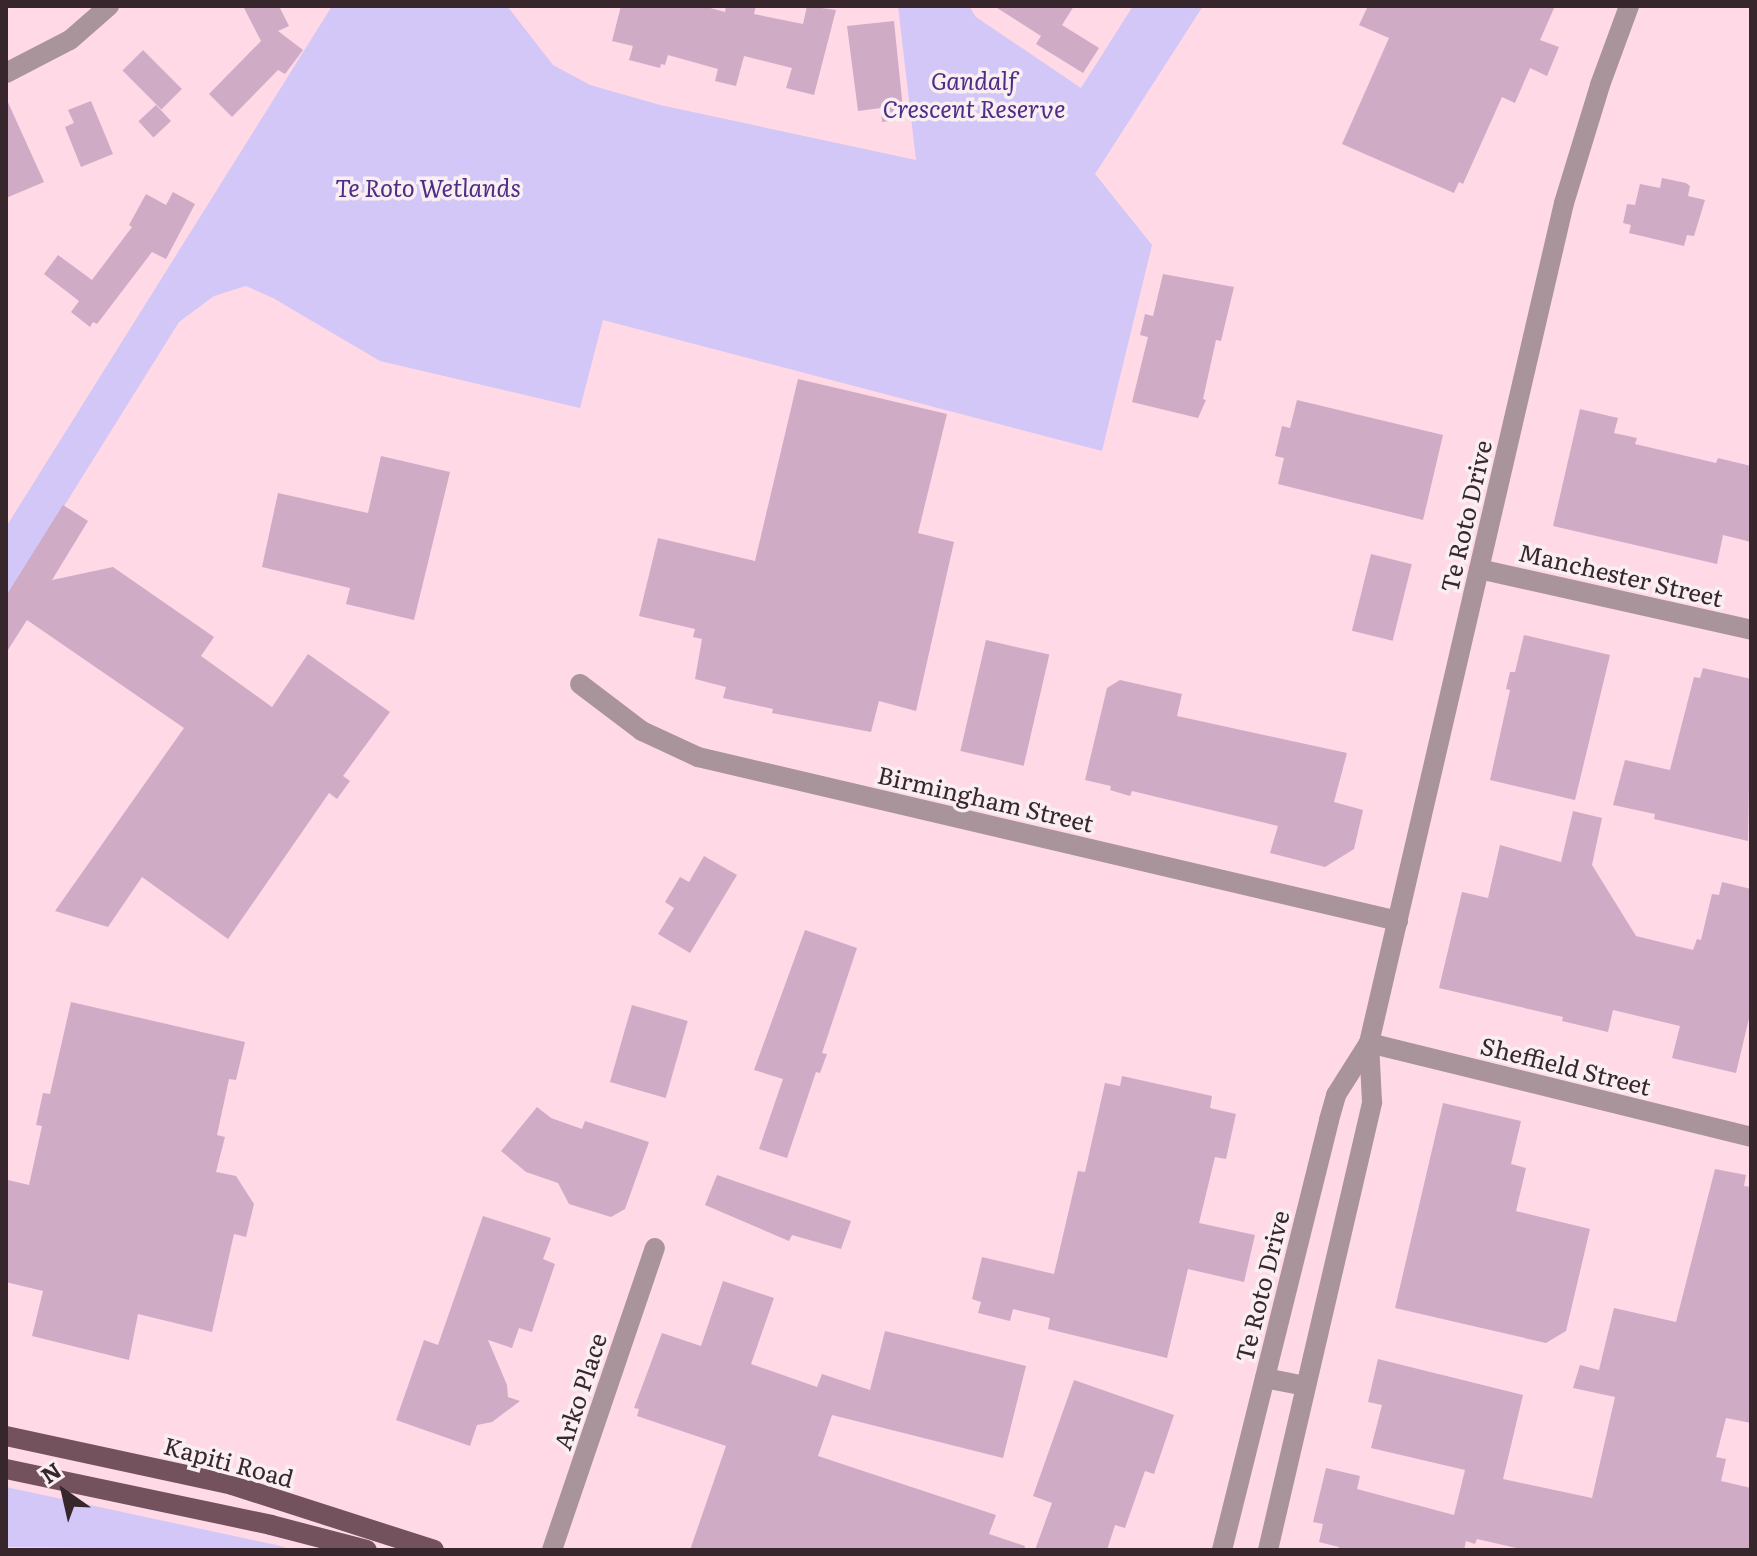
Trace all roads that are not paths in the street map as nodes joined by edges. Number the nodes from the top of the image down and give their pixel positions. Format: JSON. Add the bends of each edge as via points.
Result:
{"nodes":[{"id":1,"x":109,"y":6,"type":"edge"},
{"id":2,"x":1629,"y":6,"type":"edge"},
{"id":3,"x":6,"y":73,"type":"edge"},
{"id":4,"x":1479,"y":569,"type":"junction"},
{"id":5,"x":1751,"y":630,"type":"edge"},
{"id":6,"x":580,"y":684,"type":"dead end"},
{"id":7,"x":1398,"y":921,"type":"junction"},
{"id":8,"x":1369,"y":1043,"type":"junction"},
{"id":9,"x":1751,"y":1137,"type":"edge"},
{"id":10,"x":655,"y":1248,"type":"dead end"},
{"id":11,"x":1265,"y":1378,"type":"junction"},
{"id":12,"x":1305,"y":1386,"type":"junction"},
{"id":13,"x":6,"y":1436,"type":"edge"},
{"id":14,"x":6,"y":1469,"type":"edge"},
{"id":15,"x":232,"y":1485,"type":"junction"},
{"id":16,"x":271,"y":1525,"type":"junction"},
{"id":17,"x":367,"y":1550,"type":"edge"},
{"id":18,"x":434,"y":1550,"type":"edge"},
{"id":19,"x":552,"y":1550,"type":"edge"},
{"id":20,"x":1222,"y":1550,"type":"edge"},
{"id":21,"x":1268,"y":1550,"type":"edge"}],
"edges":[{"from":1,"to":3,"type":"street","via":[[70,40]]},
{"from":2,"to":4,"type":"street","name":"Te Roto Drive","via":[[1564,203]]},
{"from":4,"to":5,"type":"street","name":"Manchester Street"},
{"from":4,"to":7,"type":"street","name":"Te Roto Drive"},
{"from":6,"to":7,"type":"street","name":"Birmingham Street","via":[[642,731],[698,757]]},
{"from":7,"to":8,"type":"street","name":"Te Roto Drive"},
{"from":8,"to":9,"type":"street","name":"Sheffield Street"},
{"from":8,"to":11,"type":"street","name":"Te Roto Drive","via":[[1336,1095]]},
{"from":8,"to":12,"type":"street","name":"Te Roto Drive","via":[[1372,1102]]},
{"from":10,"to":19,"type":"street","name":"Arko Place"},
{"from":11,"to":12,"type":"street"},
{"from":11,"to":20,"type":"street","name":"Te Roto Drive"},
{"from":12,"to":21,"type":"street","name":"Te Roto Drive"},
{"from":13,"to":15,"type":"main road","name":"Kapiti Road"},
{"from":14,"to":16,"type":"main road"},
{"from":15,"to":16,"type":"main road"},
{"from":15,"to":18,"type":"main road","name":"Kapiti Road"},
{"from":16,"to":17,"type":"main road"}]}
